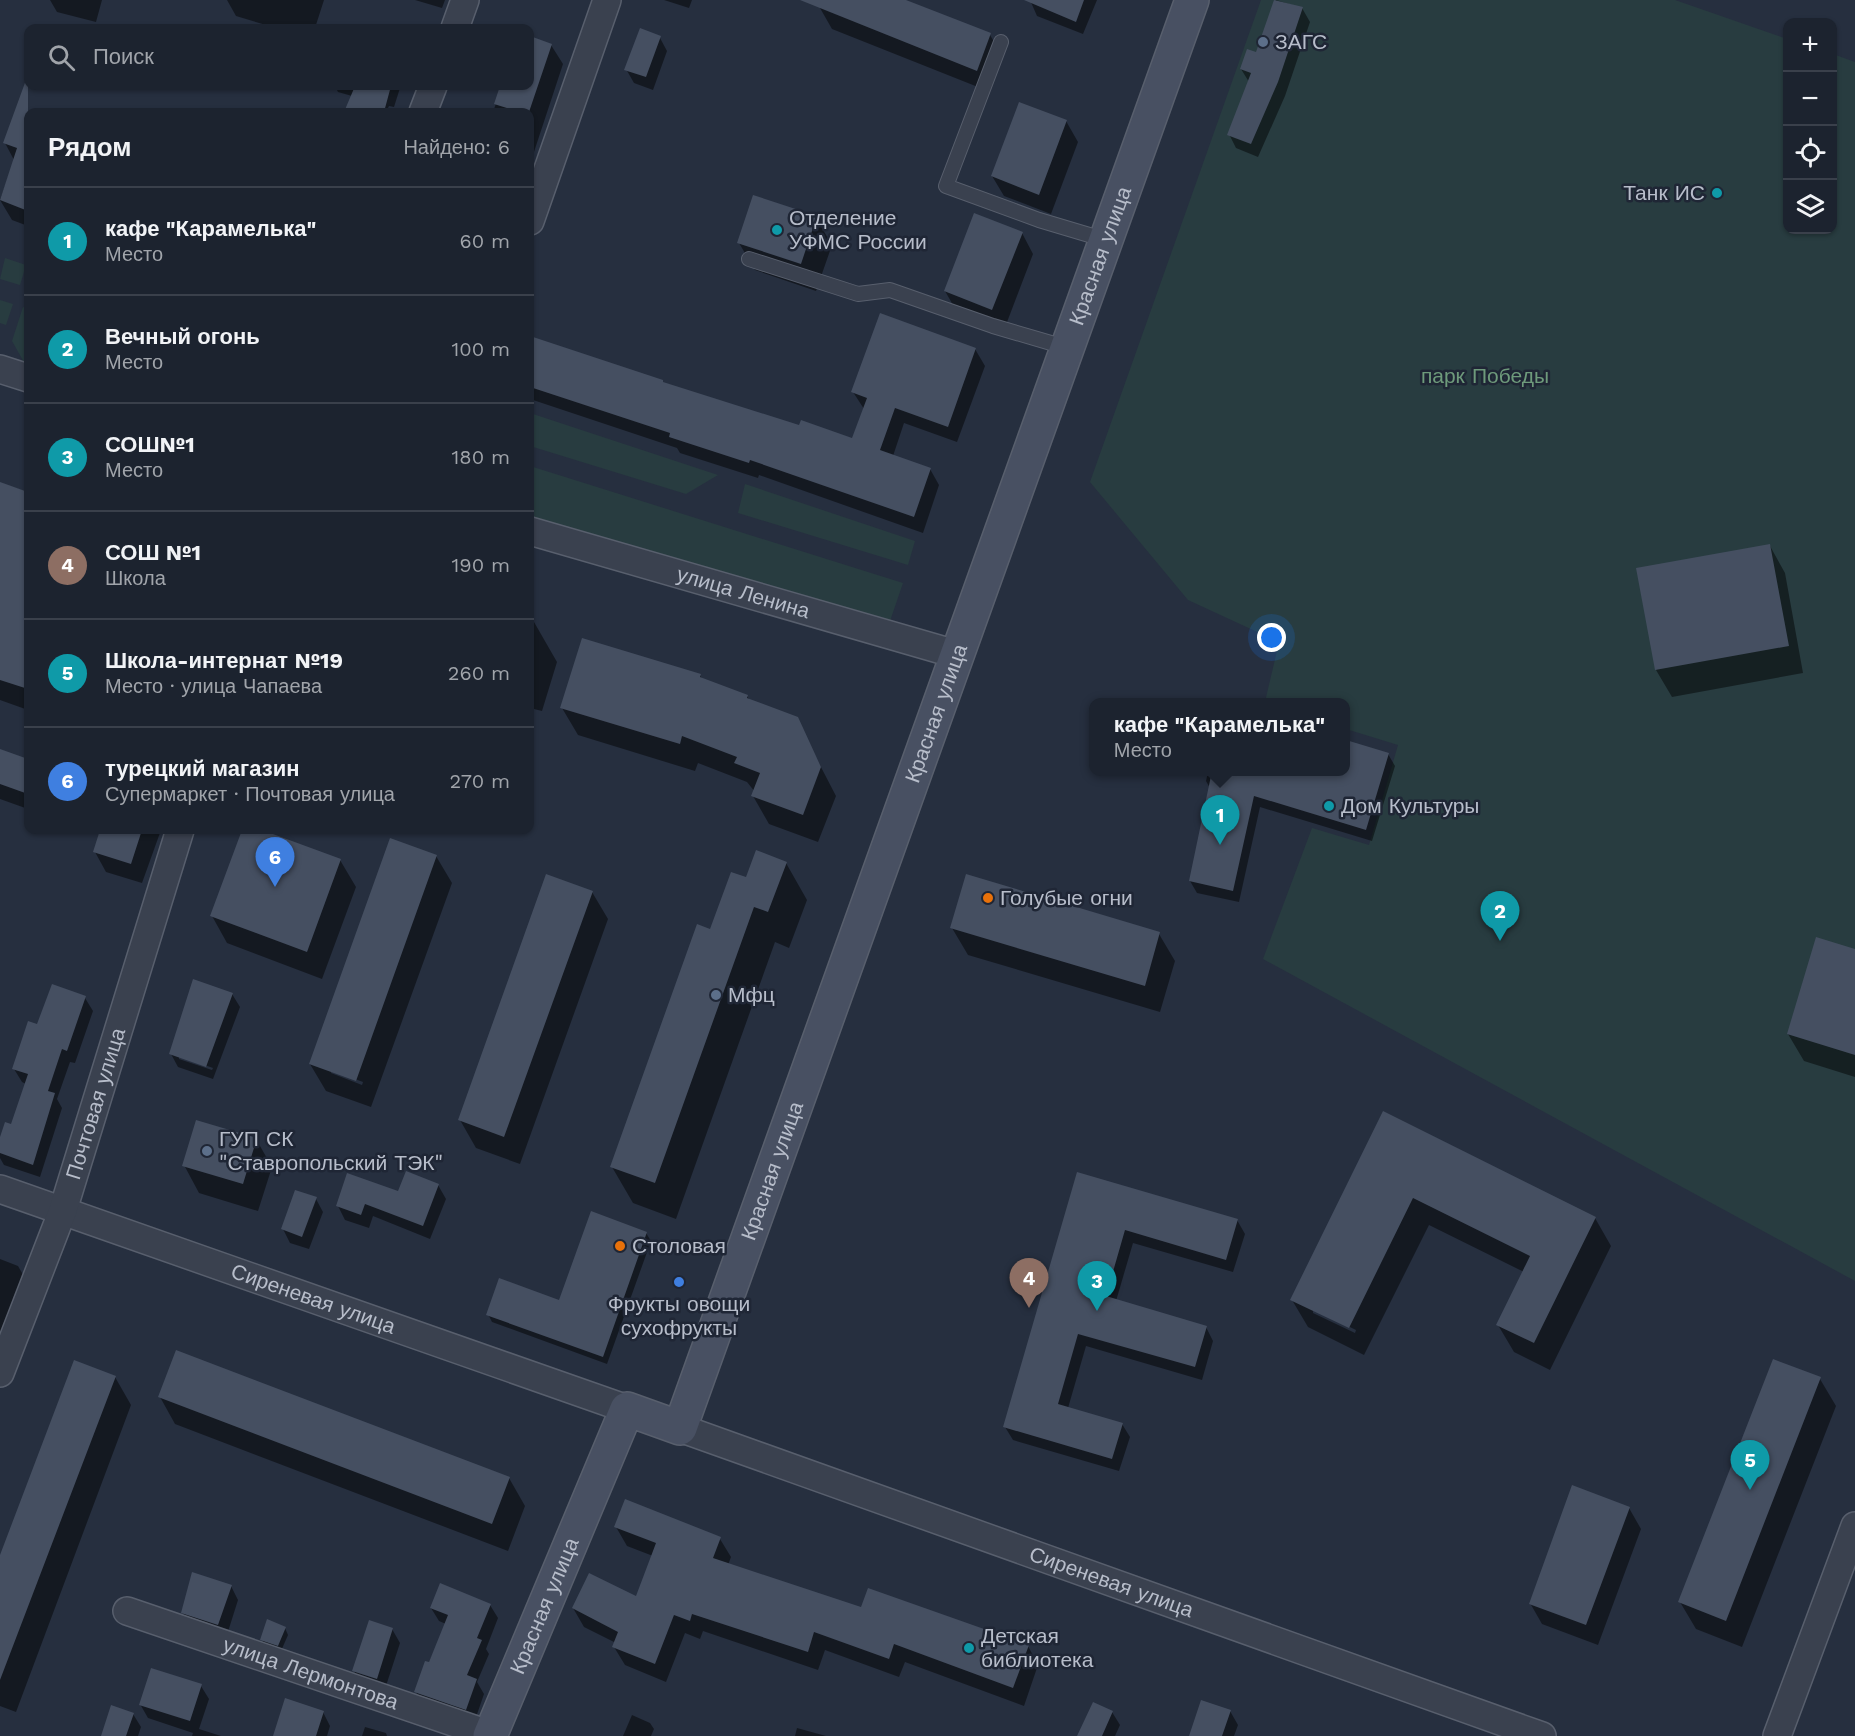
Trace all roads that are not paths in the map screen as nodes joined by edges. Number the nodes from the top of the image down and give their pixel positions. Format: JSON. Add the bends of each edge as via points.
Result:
{"nodes":[{"id":1,"x":465,"y":0,"type":"edge"},
{"id":2,"x":607,"y":0,"type":"edge"},
{"id":3,"x":1192,"y":0,"type":"edge"},
{"id":4,"x":456,"y":24,"type":"edge"},
{"id":5,"x":1001,"y":42,"type":"dead end"},
{"id":6,"x":431,"y":90,"type":"edge"},
{"id":7,"x":425,"y":108,"type":"edge"},
{"id":8,"x":534,"y":210,"type":"edge"},
{"id":9,"x":1106,"y":240,"type":"junction"},
{"id":10,"x":749,"y":259,"type":"dead end"},
{"id":11,"x":1068,"y":348,"type":"junction"},
{"id":12,"x":0,"y":369,"type":"edge"},
{"id":13,"x":24,"y":377,"type":"edge"},
{"id":14,"x":534,"y":532,"type":"edge"},
{"id":15,"x":958,"y":654,"type":"junction"},
{"id":16,"x":179,"y":834,"type":"edge"},
{"id":17,"x":0,"y":1189,"type":"edge"},
{"id":18,"x":63,"y":1210,"type":"junction"},
{"id":19,"x":0,"y":1373,"type":"edge"},
{"id":20,"x":627,"y":1409,"type":"junction"},
{"id":21,"x":680,"y":1428,"type":"junction"},
{"id":22,"x":1855,"y":1526,"type":"edge"},
{"id":23,"x":127,"y":1611,"type":"dead end"},
{"id":24,"x":491,"y":1736,"type":"edge"},
{"id":25,"x":1542,"y":1736,"type":"edge"},
{"id":26,"x":1777,"y":1736,"type":"edge"}],
"edges":[{"from":1,"to":4,"type":"street"},
{"from":2,"to":8,"type":"street"},
{"from":3,"to":9,"type":"street","name":"Красная улица"},
{"from":5,"to":9,"type":"lane","via":[[946,186]]},
{"from":6,"to":7,"type":"street"},
{"from":9,"to":11,"type":"street","name":"Красная улица"},
{"from":10,"to":11,"type":"lane","via":[[858,294],[890,290]]},
{"from":11,"to":15,"type":"street","name":"Красная улица"},
{"from":12,"to":13,"type":"street"},
{"from":14,"to":15,"type":"street","name":"улица Ленина"},
{"from":15,"to":21,"type":"street","name":"Красная улица"},
{"from":16,"to":18,"type":"street","name":"Почтовая улица"},
{"from":17,"to":18,"type":"street","name":"Сиреневая улица"},
{"from":18,"to":19,"type":"street","name":"Почтовая улица"},
{"from":18,"to":20,"type":"street","name":"Сиреневая улица"},
{"from":20,"to":21,"type":"street"},
{"from":20,"to":24,"type":"street","name":"Красная улица"},
{"from":21,"to":25,"type":"street","name":"Сиреневая улица"},
{"from":22,"to":26,"type":"street"},
{"from":23,"to":24,"type":"street","name":"улица Лермонтова"}]}
